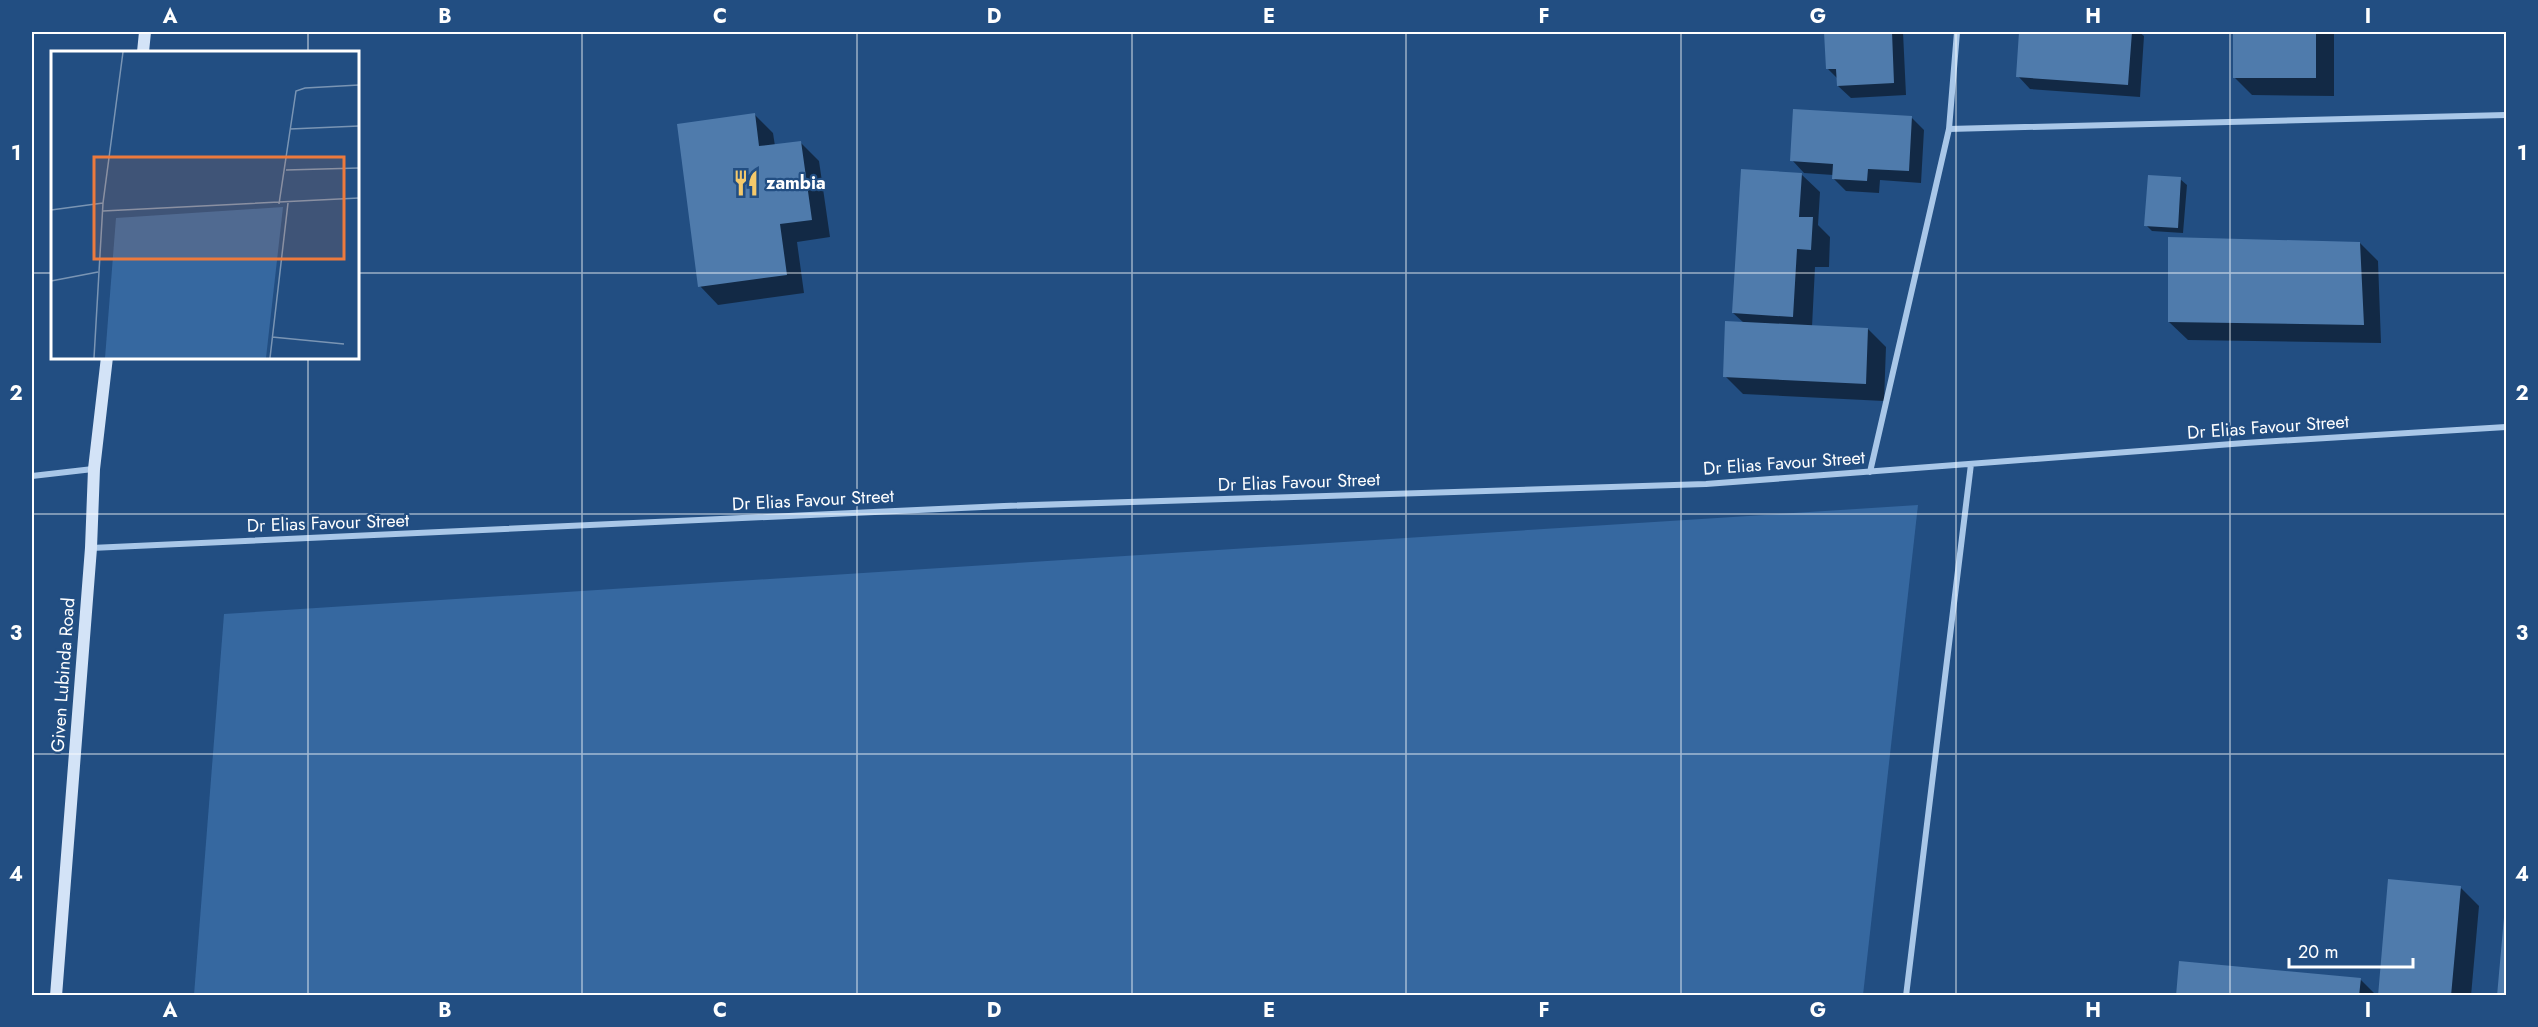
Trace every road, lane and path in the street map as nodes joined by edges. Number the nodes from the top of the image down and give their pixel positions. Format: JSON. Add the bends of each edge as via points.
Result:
{"nodes":[{"id":1,"x":145,"y":32,"type":"edge"},
{"id":2,"x":1957,"y":32,"type":"edge"},
{"id":3,"x":142,"y":51,"type":"edge"},
{"id":4,"x":2506,"y":115,"type":"edge"},
{"id":5,"x":1948,"y":129,"type":"junction"},
{"id":6,"x":107,"y":358,"type":"edge"},
{"id":7,"x":2506,"y":427,"type":"edge"},
{"id":8,"x":1971,"y":464,"type":"junction"},
{"id":9,"x":94,"y":469,"type":"junction"},
{"id":10,"x":1870,"y":472,"type":"junction"},
{"id":11,"x":32,"y":476,"type":"edge"},
{"id":12,"x":91,"y":548,"type":"junction"},
{"id":13,"x":56,"y":996,"type":"edge"},
{"id":14,"x":1906,"y":996,"type":"edge"}],
"edges":[{"from":1,"to":3,"type":"street"},
{"from":2,"to":5,"type":"street"},
{"from":4,"to":5,"type":"street"},
{"from":5,"to":10,"type":"street"},
{"from":6,"to":9,"type":"street","name":"Given Lubinda Road"},
{"from":7,"to":8,"type":"street","name":"Dr Elias Favour Street"},
{"from":8,"to":10,"type":"street","name":"Dr Elias Favour Street"},
{"from":8,"to":14,"type":"street"},
{"from":9,"to":11,"type":"street"},
{"from":9,"to":12,"type":"street","name":"Given Lubinda Road"},
{"from":10,"to":12,"type":"street","name":"Dr Elias Favour Street","via":[[1706,484],[1004,506]]},
{"from":12,"to":13,"type":"street","name":"Given Lubinda Road"}]}
